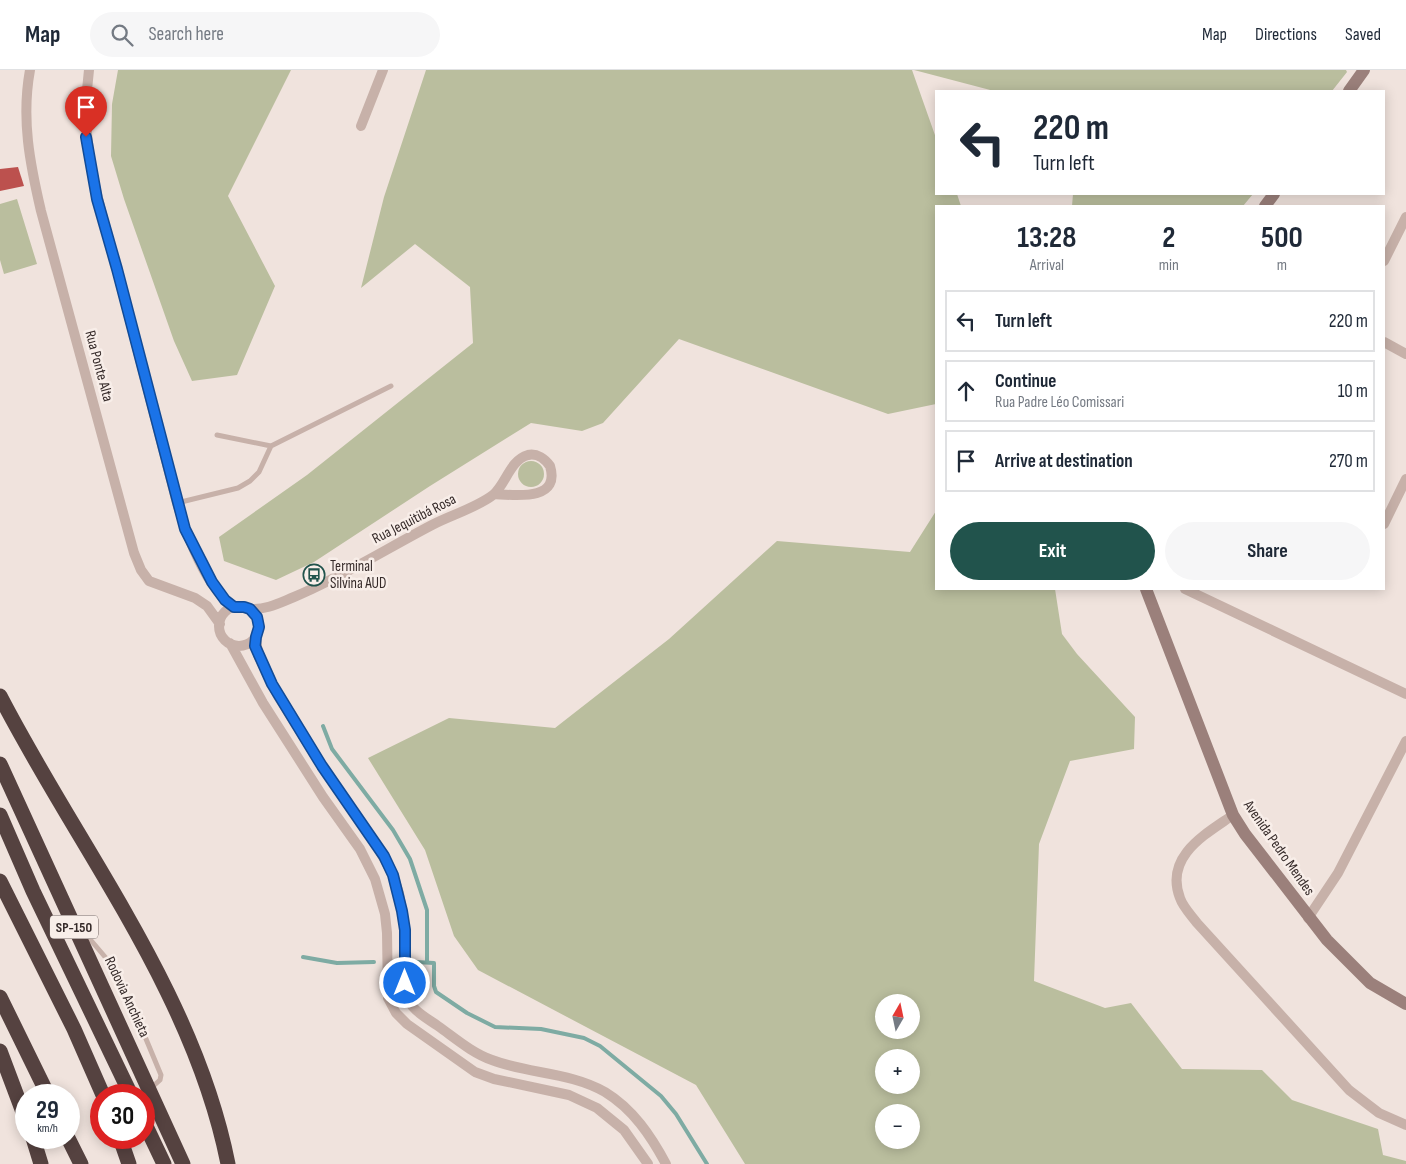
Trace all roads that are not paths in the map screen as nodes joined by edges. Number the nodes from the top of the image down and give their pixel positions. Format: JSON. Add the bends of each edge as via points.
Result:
{"nodes":[{"id":1,"x":30,"y":70,"type":"edge"},
{"id":2,"x":89,"y":70,"type":"edge"},
{"id":3,"x":383,"y":70,"type":"edge"},
{"id":4,"x":1364,"y":70,"type":"edge"},
{"id":5,"x":1349,"y":90,"type":"edge"},
{"id":6,"x":361,"y":126,"type":"dead end"},
{"id":7,"x":1406,"y":217,"type":"edge"},
{"id":8,"x":1385,"y":259,"type":"edge"},
{"id":9,"x":1385,"y":343,"type":"edge"},
{"id":10,"x":1406,"y":354,"type":"edge"},
{"id":11,"x":391,"y":386,"type":"dead end"},
{"id":12,"x":217,"y":435,"type":"dead end"},
{"id":13,"x":271,"y":446,"type":"junction"},
{"id":14,"x":1406,"y":479,"type":"edge"},
{"id":15,"x":494,"y":494,"type":"junction"},
{"id":16,"x":177,"y":503,"type":"junction"},
{"id":17,"x":1385,"y":522,"type":"edge"},
{"id":18,"x":1146,"y":590,"type":"edge"},
{"id":19,"x":1186,"y":590,"type":"edge"},
{"id":20,"x":234,"y":607,"type":"junction"},
{"id":21,"x":267,"y":608,"type":"junction"},
{"id":22,"x":250,"y":609,"type":"junction"},
{"id":23,"x":258,"y":620,"type":"junction"},
{"id":24,"x":220,"y":624,"type":"junction"},
{"id":25,"x":256,"y":637,"type":"junction"},
{"id":26,"x":230,"y":643,"type":"junction"},
{"id":27,"x":1406,"y":694,"type":"edge"},
{"id":28,"x":0,"y":696,"type":"edge"},
{"id":29,"x":1406,"y":741,"type":"edge"},
{"id":30,"x":0,"y":764,"type":"edge"},
{"id":31,"x":0,"y":815,"type":"edge"},
{"id":32,"x":1233,"y":815,"type":"junction"},
{"id":33,"x":0,"y":881,"type":"edge"},
{"id":34,"x":1308,"y":918,"type":"junction"},
{"id":35,"x":0,"y":997,"type":"edge"},
{"id":36,"x":1406,"y":1004,"type":"edge"},
{"id":37,"x":0,"y":1051,"type":"edge"},
{"id":38,"x":43,"y":1084,"type":"edge"},
{"id":39,"x":97,"y":1084,"type":"edge"},
{"id":40,"x":126,"y":1084,"type":"edge"},
{"id":41,"x":15,"y":1091,"type":"edge"},
{"id":42,"x":1406,"y":1125,"type":"edge"},
{"id":43,"x":155,"y":1146,"type":"edge"},
{"id":44,"x":36,"y":1149,"type":"edge"},
{"id":45,"x":74,"y":1149,"type":"edge"},
{"id":46,"x":124,"y":1149,"type":"edge"},
{"id":47,"x":153,"y":1149,"type":"edge"},
{"id":48,"x":41,"y":1164,"type":"edge"},
{"id":49,"x":81,"y":1164,"type":"edge"},
{"id":50,"x":130,"y":1164,"type":"edge"},
{"id":51,"x":158,"y":1164,"type":"edge"},
{"id":52,"x":164,"y":1164,"type":"edge"},
{"id":53,"x":183,"y":1164,"type":"edge"},
{"id":54,"x":228,"y":1164,"type":"edge"},
{"id":55,"x":648,"y":1164,"type":"edge"},
{"id":56,"x":666,"y":1164,"type":"edge"}],
"edges":[{"from":1,"to":24,"type":"street","name":"Rua Ponte Alta","via":[[26,123],[30,164],[134,553],[149,581],[200,601]]},
{"from":2,"to":16,"type":"street","via":[[86,137],[93,181]]},
{"from":3,"to":6,"type":"street"},
{"from":4,"to":5,"type":"street"},
{"from":7,"to":8,"type":"street"},
{"from":9,"to":10,"type":"street"},
{"from":11,"to":13,"type":"lane"},
{"from":12,"to":13,"type":"lane"},
{"from":13,"to":16,"type":"lane","via":[[259,472],[250,481],[238,488]]},
{"from":14,"to":17,"type":"street"},
{"from":15,"to":15,"type":"street","name":"Rua Jequitibá Rosa","via":[[538,493],[549,483],[550,466],[540,456],[523,457]]},
{"from":15,"to":21,"type":"street","name":"Rua Jequitibá Rosa","via":[[321,586]]},
{"from":16,"to":20,"type":"street","via":[[197,556],[219,593]]},
{"from":18,"to":32,"type":"street","name":"Avenida Pedro Mendes"},
{"from":19,"to":27,"type":"street"},
{"from":20,"to":22,"type":"street"},
{"from":20,"to":24,"type":"street","via":[[224,613]]},
{"from":21,"to":22,"type":"street","name":"Rua Jequitibá Rosa"},
{"from":21,"to":23,"type":"street"},
{"from":22,"to":23,"type":"street"},
{"from":23,"to":25,"type":"street"},
{"from":24,"to":26,"type":"street","via":[[221,633]]},
{"from":25,"to":26,"type":"street","via":[[244,645]]},
{"from":25,"to":56,"type":"street","via":[[258,655],[278,696],[393,875],[405,930],[406,995],[411,1006],[465,1046],[492,1061],[578,1080],[606,1093],[637,1119]]},
{"from":26,"to":55,"type":"street","via":[[263,703],[360,849],[375,879],[387,933],[388,998],[396,1013],[475,1072],[569,1095],[597,1108],[624,1130]]},
{"from":28,"to":54,"type":"highway","via":[[171,1000],[202,1070],[222,1132]]},
{"from":29,"to":34,"type":"street","via":[[1338,873]]},
{"from":30,"to":53,"type":"highway","name":"Rodovia Anchieta","number":"SP-150"},
{"from":31,"to":40,"type":"highway","number":"SP-150"},
{"from":32,"to":34,"type":"street","name":"Avenida Pedro Mendes"},
{"from":32,"to":42,"type":"street","via":[[1193,842],[1183,855],[1177,887],[1185,907],[1349,1090],[1379,1113]]},
{"from":33,"to":39,"type":"highway","via":[[74,1029]]},
{"from":34,"to":36,"type":"street","name":"Avenida Pedro Mendes","via":[[1370,983]]},
{"from":35,"to":38,"type":"highway"},
{"from":37,"to":41,"type":"highway"},
{"from":43,"to":52,"type":"highway"},
{"from":44,"to":48,"type":"highway"},
{"from":45,"to":49,"type":"highway"},
{"from":46,"to":50,"type":"highway"},
{"from":47,"to":51,"type":"highway"}]}
